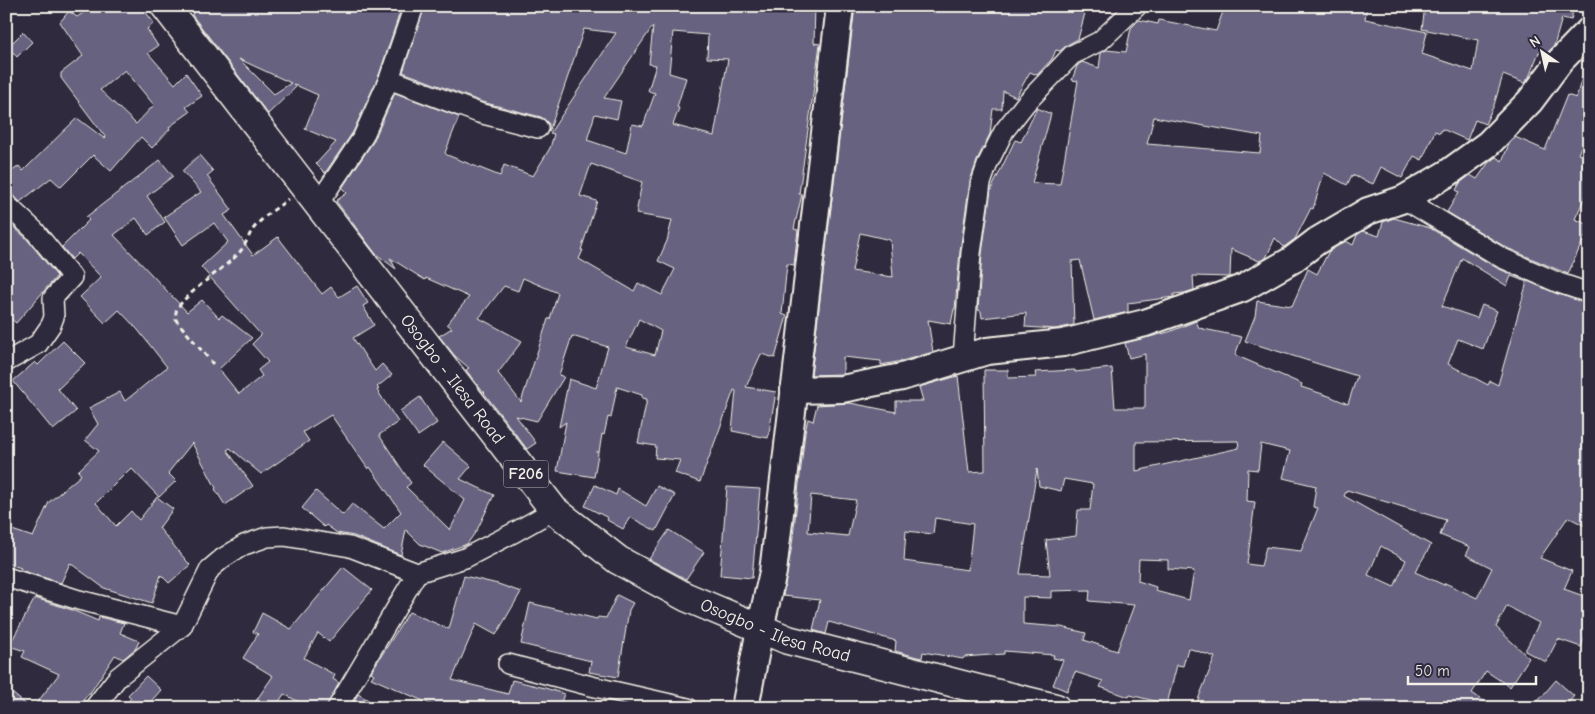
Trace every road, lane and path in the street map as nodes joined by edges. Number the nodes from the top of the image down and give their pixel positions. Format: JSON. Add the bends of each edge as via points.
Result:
{"nodes":[{"id":1,"x":165,"y":6,"type":"edge"},
{"id":2,"x":414,"y":6,"type":"edge"},
{"id":3,"x":840,"y":6,"type":"edge"},
{"id":4,"x":1137,"y":6,"type":"edge"},
{"id":5,"x":1589,"y":31,"type":"edge"},
{"id":6,"x":389,"y":79,"type":"junction"},
{"id":7,"x":538,"y":128,"type":"dead end"},
{"id":8,"x":311,"y":195,"type":"junction"},
{"id":9,"x":1404,"y":199,"type":"junction"},
{"id":10,"x":6,"y":204,"type":"edge"},
{"id":11,"x":1589,"y":293,"type":"edge"},
{"id":12,"x":962,"y":358,"type":"junction"},
{"id":13,"x":6,"y":362,"type":"edge"},
{"id":14,"x":213,"y":364,"type":"dead end"},
{"id":15,"x":794,"y":390,"type":"junction"},
{"id":16,"x":554,"y":510,"type":"junction"},
{"id":17,"x":416,"y":573,"type":"junction"},
{"id":18,"x":6,"y":577,"type":"edge"},
{"id":19,"x":182,"y":626,"type":"junction"},
{"id":20,"x":760,"y":629,"type":"junction"},
{"id":21,"x":508,"y":664,"type":"dead end"},
{"id":22,"x":979,"y":699,"type":"edge"},
{"id":23,"x":94,"y":708,"type":"edge"},
{"id":24,"x":337,"y":708,"type":"edge"},
{"id":25,"x":688,"y":708,"type":"edge"},
{"id":26,"x":745,"y":708,"type":"edge"},
{"id":27,"x":1056,"y":708,"type":"edge"}],
"edges":[{"from":1,"to":8,"type":"main road","name":"Osogbo - Ilesa Road","number":"F206"},
{"from":2,"to":6,"type":"street"},
{"from":3,"to":15,"type":"main road"},
{"from":4,"to":12,"type":"street","via":[[1100,41],[1072,55],[1026,103],[1004,131],[988,163],[981,183],[971,253]]},
{"from":5,"to":9,"type":"main road","via":[[1530,101],[1488,144],[1448,174]]},
{"from":6,"to":7,"type":"street","via":[[479,113]]},
{"from":6,"to":8,"type":"street","via":[[363,137]]},
{"from":8,"to":14,"type":"path","via":[[264,218],[239,254],[178,307],[176,320]]},
{"from":8,"to":16,"type":"main road","name":"Osogbo - Ilesa Road","number":"F206"},
{"from":9,"to":11,"type":"street","via":[[1502,258]]},
{"from":9,"to":12,"type":"main road","via":[[1368,211],[1243,288],[1184,310],[1146,323],[1063,343],[987,351]]},
{"from":10,"to":13,"type":"street","via":[[34,230],[72,277],[53,298],[54,318],[38,344]]},
{"from":12,"to":15,"type":"main road","via":[[902,377],[842,389]]},
{"from":15,"to":20,"type":"main road","via":[[773,572]]},
{"from":16,"to":17,"type":"street","via":[[465,558]]},
{"from":16,"to":20,"type":"main road","name":"Osogbo - Ilesa Road","number":"F206","via":[[618,560],[686,597]]},
{"from":17,"to":19,"type":"street","via":[[350,547],[284,536],[267,537],[244,545],[210,570]]},
{"from":17,"to":24,"type":"street"},
{"from":18,"to":19,"type":"street","via":[[79,600]]},
{"from":19,"to":23,"type":"street","via":[[118,677]]},
{"from":20,"to":22,"type":"main road","name":"Osogbo - Ilesa Road","number":"F206"},
{"from":20,"to":26,"type":"main road"},
{"from":21,"to":25,"type":"street"},
{"from":22,"to":27,"type":"main road","name":"Osogbo - Ilesa Road","number":"F206"}]}
